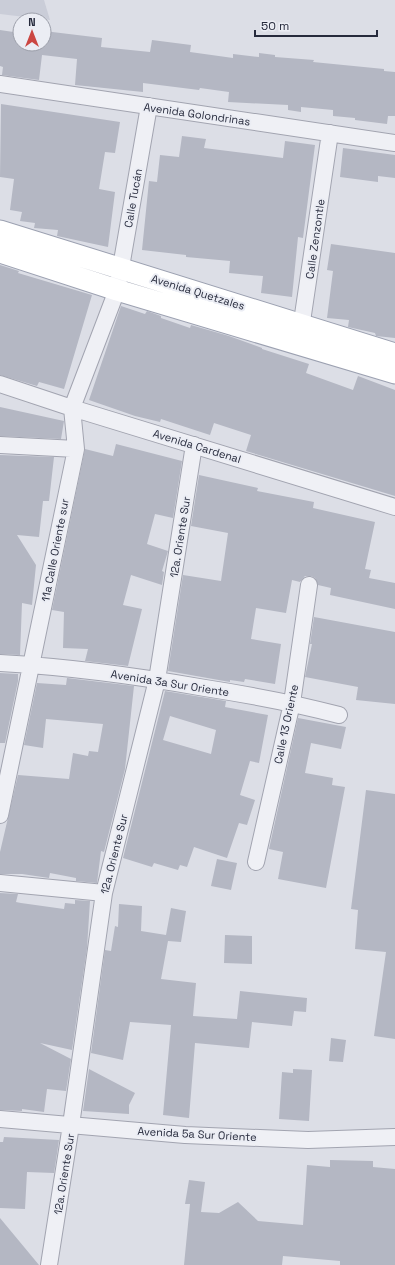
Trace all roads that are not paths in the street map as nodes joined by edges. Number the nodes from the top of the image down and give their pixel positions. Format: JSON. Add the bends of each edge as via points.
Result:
{"nodes":[{"id":1,"x":0,"y":84,"type":"edge"},
{"id":2,"x":149,"y":106,"type":"junction"},
{"id":3,"x":330,"y":133,"type":"junction"},
{"id":4,"x":395,"y":143,"type":"edge"},
{"id":5,"x":0,"y":231,"type":"edge"},
{"id":6,"x":0,"y":252,"type":"edge"},
{"id":7,"x":121,"y":268,"type":"junction"},
{"id":8,"x":117,"y":290,"type":"junction"},
{"id":9,"x":300,"y":334,"type":"junction"},
{"id":10,"x":395,"y":354,"type":"edge"},
{"id":11,"x":395,"y":373,"type":"edge"},
{"id":12,"x":0,"y":384,"type":"edge"},
{"id":13,"x":72,"y":408,"type":"junction"},
{"id":14,"x":0,"y":445,"type":"edge"},
{"id":15,"x":194,"y":445,"type":"junction"},
{"id":16,"x":76,"y":449,"type":"junction"},
{"id":17,"x":395,"y":507,"type":"edge"},
{"id":18,"x":310,"y":585,"type":"dead end"},
{"id":19,"x":0,"y":663,"type":"edge"},
{"id":20,"x":32,"y":665,"type":"junction"},
{"id":21,"x":157,"y":680,"type":"junction"},
{"id":22,"x":292,"y":703,"type":"junction"},
{"id":23,"x":339,"y":715,"type":"dead end"},
{"id":24,"x":0,"y":815,"type":"edge"},
{"id":25,"x":256,"y":862,"type":"dead end"},
{"id":26,"x":0,"y":883,"type":"edge"},
{"id":27,"x":104,"y":893,"type":"junction"},
{"id":28,"x":0,"y":1119,"type":"edge"},
{"id":29,"x":71,"y":1125,"type":"junction"},
{"id":30,"x":395,"y":1138,"type":"edge"},
{"id":31,"x":49,"y":1265,"type":"edge"}],
"edges":[{"from":1,"to":2,"type":"street","name":"Avenida Golondrinas"},
{"from":2,"to":3,"type":"street","name":"Avenida Golondrinas"},
{"from":2,"to":7,"type":"street","name":"Calle Tucán"},
{"from":3,"to":4,"type":"street","name":"Avenida Golondrinas"},
{"from":3,"to":9,"type":"street","name":"Calle Zenzontle"},
{"from":5,"to":7,"type":"main road","name":"Avenida Quetzales"},
{"from":6,"to":8,"type":"main road","name":"Avenida Quetzales"},
{"from":7,"to":8,"type":"street","name":"Calle Tucán"},
{"from":7,"to":9,"type":"main road","name":"Avenida Quetzales"},
{"from":8,"to":9,"type":"main road","name":"Avenida Quetzales"},
{"from":8,"to":13,"type":"street","name":"11a Calle Oriente sur"},
{"from":9,"to":10,"type":"main road","name":"Avenida Quetzales"},
{"from":9,"to":11,"type":"main road","name":"Avenida Quetzales"},
{"from":12,"to":13,"type":"street","name":"Avenida Cardenal"},
{"from":13,"to":15,"type":"street","name":"Avenida Cardenal"},
{"from":13,"to":16,"type":"street","name":"11a Calle Oriente sur"},
{"from":14,"to":16,"type":"street"},
{"from":15,"to":17,"type":"street","name":"Avenida Cardenal"},
{"from":15,"to":21,"type":"street","name":"12a. Oriente Sur"},
{"from":16,"to":20,"type":"street","name":"11a Calle Oriente sur"},
{"from":18,"to":22,"type":"street","name":"Calle 13 Oriente"},
{"from":19,"to":20,"type":"street","name":"Avenida 3a Sur Oriente"},
{"from":20,"to":21,"type":"street","name":"Avenida 3a Sur Oriente"},
{"from":20,"to":24,"type":"street","name":"11a Calle Oriente sur"},
{"from":21,"to":22,"type":"street","name":"Avenida 3a Sur Oriente"},
{"from":21,"to":27,"type":"street","name":"12a. Oriente Sur"},
{"from":22,"to":23,"type":"street","name":"Avenida 3a Sur Oriente"},
{"from":22,"to":25,"type":"street","name":"Calle 13 Oriente"},
{"from":26,"to":27,"type":"street"},
{"from":27,"to":29,"type":"street","name":"12a. Oriente Sur"},
{"from":28,"to":29,"type":"street","name":"Avenida 5a Sur Oriente"},
{"from":29,"to":30,"type":"street","name":"Avenida 5a Sur Oriente","via":[[186,1135],[308,1140]]},
{"from":29,"to":31,"type":"street","name":"12a. Oriente Sur"}]}
